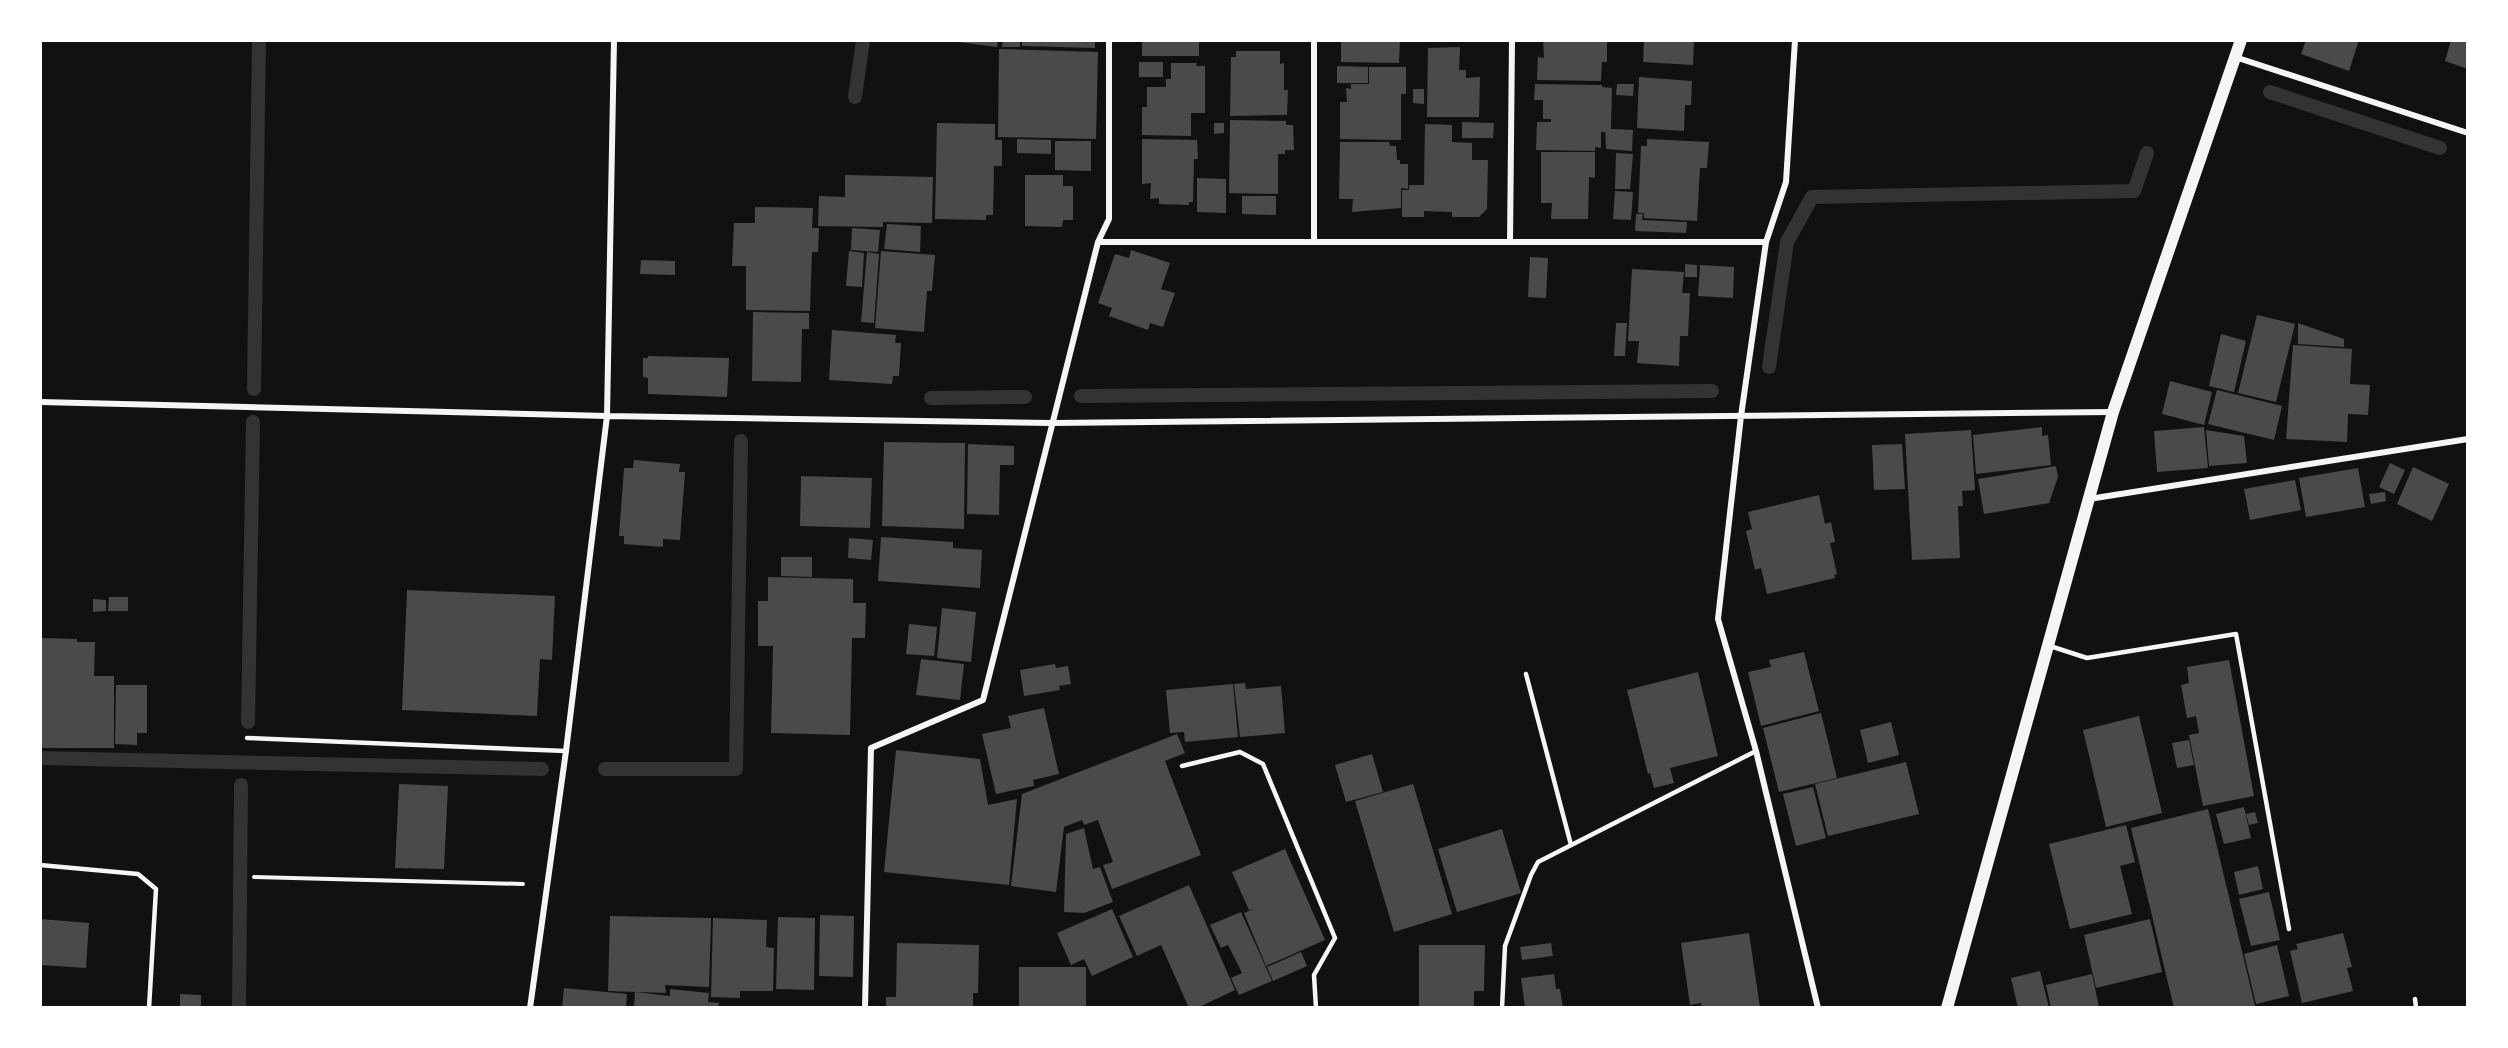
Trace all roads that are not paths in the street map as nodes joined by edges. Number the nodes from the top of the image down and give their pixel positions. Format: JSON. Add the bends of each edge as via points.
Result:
{"nodes":[{"id":1,"x":614,"y":40,"type":"edge"},
{"id":2,"x":1109,"y":40,"type":"edge"},
{"id":3,"x":1314,"y":40,"type":"edge"},
{"id":4,"x":1512,"y":40,"type":"edge"},
{"id":5,"x":1795,"y":40,"type":"edge"},
{"id":6,"x":2241,"y":40,"type":"edge"},
{"id":7,"x":2235,"y":57,"type":"junction"},
{"id":8,"x":2467,"y":133,"type":"edge"},
{"id":9,"x":2468,"y":139,"type":"edge"},
{"id":10,"x":1098,"y":242,"type":"junction"},
{"id":11,"x":1314,"y":242,"type":"junction"},
{"id":12,"x":1510,"y":242,"type":"junction"},
{"id":13,"x":1766,"y":242,"type":"junction"},
{"id":14,"x":40,"y":402,"type":"edge"},
{"id":15,"x":2113,"y":412,"type":"junction"},
{"id":16,"x":607,"y":416,"type":"junction"},
{"id":17,"x":1741,"y":416,"type":"junction"},
{"id":18,"x":1052,"y":423,"type":"junction"},
{"id":19,"x":2468,"y":439,"type":"edge"},
{"id":20,"x":2089,"y":500,"type":"junction"},
{"id":21,"x":2048,"y":646,"type":"junction"},
{"id":22,"x":1526,"y":674,"type":"dead end"},
{"id":23,"x":247,"y":738,"type":"dead end"},
{"id":24,"x":566,"y":751,"type":"junction"},
{"id":25,"x":1756,"y":751,"type":"junction"},
{"id":26,"x":1182,"y":766,"type":"dead end"},
{"id":27,"x":1571,"y":845,"type":"junction"},
{"id":28,"x":40,"y":865,"type":"edge"},
{"id":29,"x":2289,"y":929,"type":"dead end"},
{"id":30,"x":2415,"y":999,"type":"dead end"},
{"id":31,"x":149,"y":1008,"type":"edge"},
{"id":32,"x":530,"y":1008,"type":"edge"},
{"id":33,"x":865,"y":1008,"type":"edge"},
{"id":34,"x":1316,"y":1008,"type":"edge"},
{"id":35,"x":1502,"y":1008,"type":"edge"},
{"id":36,"x":1818,"y":1008,"type":"edge"},
{"id":37,"x":1947,"y":1008,"type":"edge"},
{"id":38,"x":2416,"y":1008,"type":"edge"}],
"edges":[{"from":1,"to":16,"type":"street"},
{"from":2,"to":10,"type":"street","via":[[1109,219]]},
{"from":3,"to":11,"type":"street"},
{"from":4,"to":12,"type":"street"},
{"from":5,"to":13,"type":"street","via":[[1786,182]]},
{"from":6,"to":7,"type":"main road"},
{"from":7,"to":8,"type":"street"},
{"from":7,"to":15,"type":"main road"},
{"from":8,"to":9,"type":"street"},
{"from":10,"to":11,"type":"street"},
{"from":10,"to":18,"type":"street"},
{"from":11,"to":12,"type":"street"},
{"from":12,"to":13,"type":"street"},
{"from":13,"to":17,"type":"street"},
{"from":14,"to":16,"type":"street"},
{"from":15,"to":17,"type":"street"},
{"from":15,"to":20,"type":"main road"},
{"from":16,"to":18,"type":"street"},
{"from":16,"to":24,"type":"street"},
{"from":17,"to":18,"type":"street"},
{"from":17,"to":25,"type":"street","via":[[1718,619]]},
{"from":18,"to":33,"type":"street","via":[[983,700],[871,748]]},
{"from":19,"to":20,"type":"street"},
{"from":20,"to":21,"type":"main road"},
{"from":21,"to":29,"type":"lane","via":[[2087,658],[2236,634]]},
{"from":21,"to":37,"type":"main road"},
{"from":22,"to":27,"type":"lane"},
{"from":23,"to":24,"type":"lane"},
{"from":24,"to":32,"type":"street"},
{"from":25,"to":27,"type":"lane"},
{"from":25,"to":36,"type":"street"},
{"from":26,"to":34,"type":"lane","via":[[1240,752],[1263,764],[1335,938],[1314,975]]},
{"from":27,"to":35,"type":"lane","via":[[1538,862],[1531,875],[1505,946]]},
{"from":28,"to":31,"type":"lane","via":[[138,874],[156,889]]},
{"from":30,"to":38,"type":"lane"}]}
